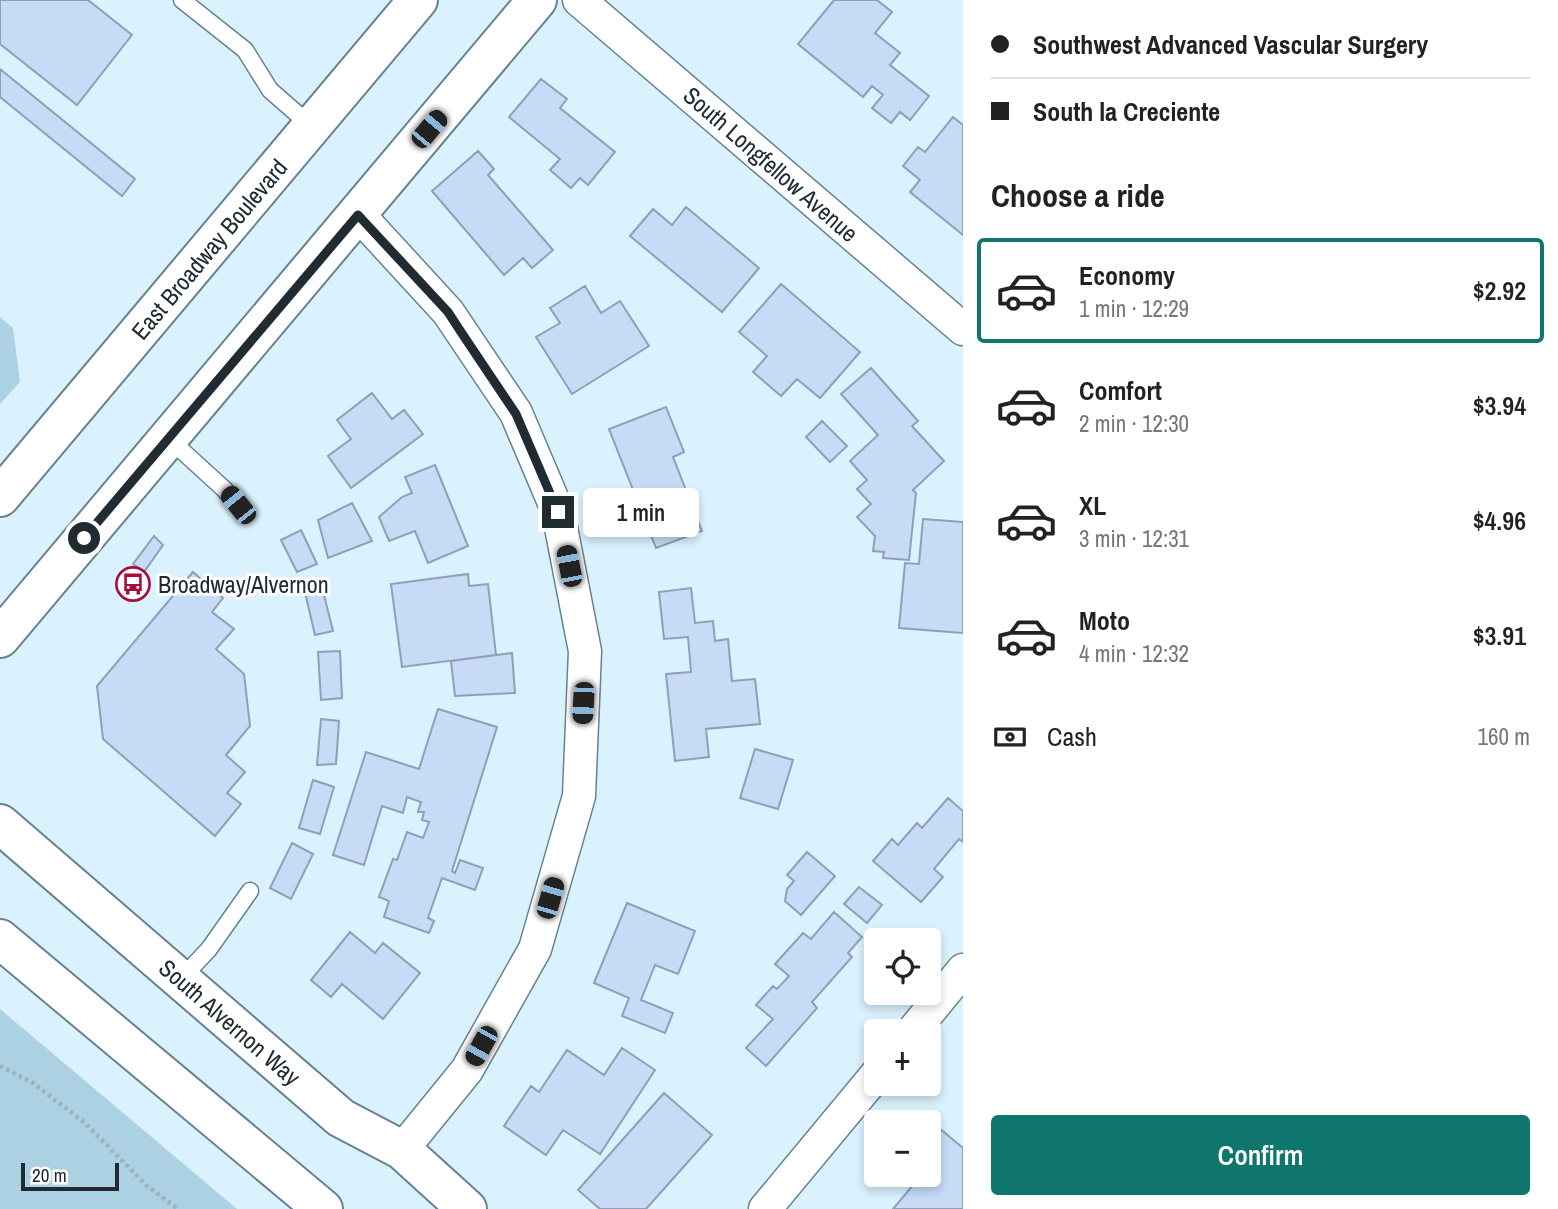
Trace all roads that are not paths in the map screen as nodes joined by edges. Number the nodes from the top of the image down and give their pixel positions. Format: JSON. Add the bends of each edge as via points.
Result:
{"nodes":[{"id":1,"x":182,"y":0,"type":"edge"},
{"id":2,"x":418,"y":0,"type":"edge"},
{"id":3,"x":537,"y":0,"type":"edge"},
{"id":4,"x":579,"y":0,"type":"edge"},
{"id":5,"x":311,"y":126,"type":"junction"},
{"id":6,"x":358,"y":215,"type":"junction"},
{"id":7,"x":963,"y":329,"type":"edge"},
{"id":8,"x":168,"y":438,"type":"junction"},
{"id":9,"x":0,"y":497,"type":"edge"},
{"id":10,"x":238,"y":505,"type":"dead end"},
{"id":11,"x":0,"y":638,"type":"edge"},
{"id":12,"x":0,"y":824,"type":"edge"},
{"id":13,"x":250,"y":891,"type":"dead end"},
{"id":14,"x":0,"y":939,"type":"edge"},
{"id":15,"x":963,"y":970,"type":"edge"},
{"id":16,"x":180,"y":980,"type":"junction"},
{"id":17,"x":923,"y":1019,"type":"edge"},
{"id":18,"x":864,"y":1090,"type":"edge"},
{"id":19,"x":402,"y":1150,"type":"junction"},
{"id":20,"x":323,"y":1209,"type":"edge"},
{"id":21,"x":467,"y":1209,"type":"edge"},
{"id":22,"x":765,"y":1209,"type":"edge"}],
"edges":[{"from":1,"to":5,"type":"lane","via":[[245,50],[270,90]]},
{"from":2,"to":5,"type":"main road","name":"East Broadway Boulevard"},
{"from":3,"to":6,"type":"main road"},
{"from":4,"to":7,"type":"street","name":"South Longfellow Avenue"},
{"from":5,"to":9,"type":"main road","name":"East Broadway Boulevard"},
{"from":6,"to":8,"type":"main road"},
{"from":6,"to":19,"type":"street","via":[[448,312],[516,414],[558,512],[586,651],[579,796],[535,949],[467,1070]]},
{"from":8,"to":10,"type":"lane"},
{"from":8,"to":11,"type":"main road"},
{"from":12,"to":16,"type":"main road","name":"South Alvernon Way"},
{"from":13,"to":16,"type":"lane","via":[[209,949]]},
{"from":14,"to":20,"type":"main road"},
{"from":15,"to":17,"type":"street"},
{"from":16,"to":19,"type":"main road","name":"South Alvernon Way","via":[[341,1118]]},
{"from":18,"to":22,"type":"street"},
{"from":19,"to":21,"type":"main road","name":"South Alvernon Way"}]}
